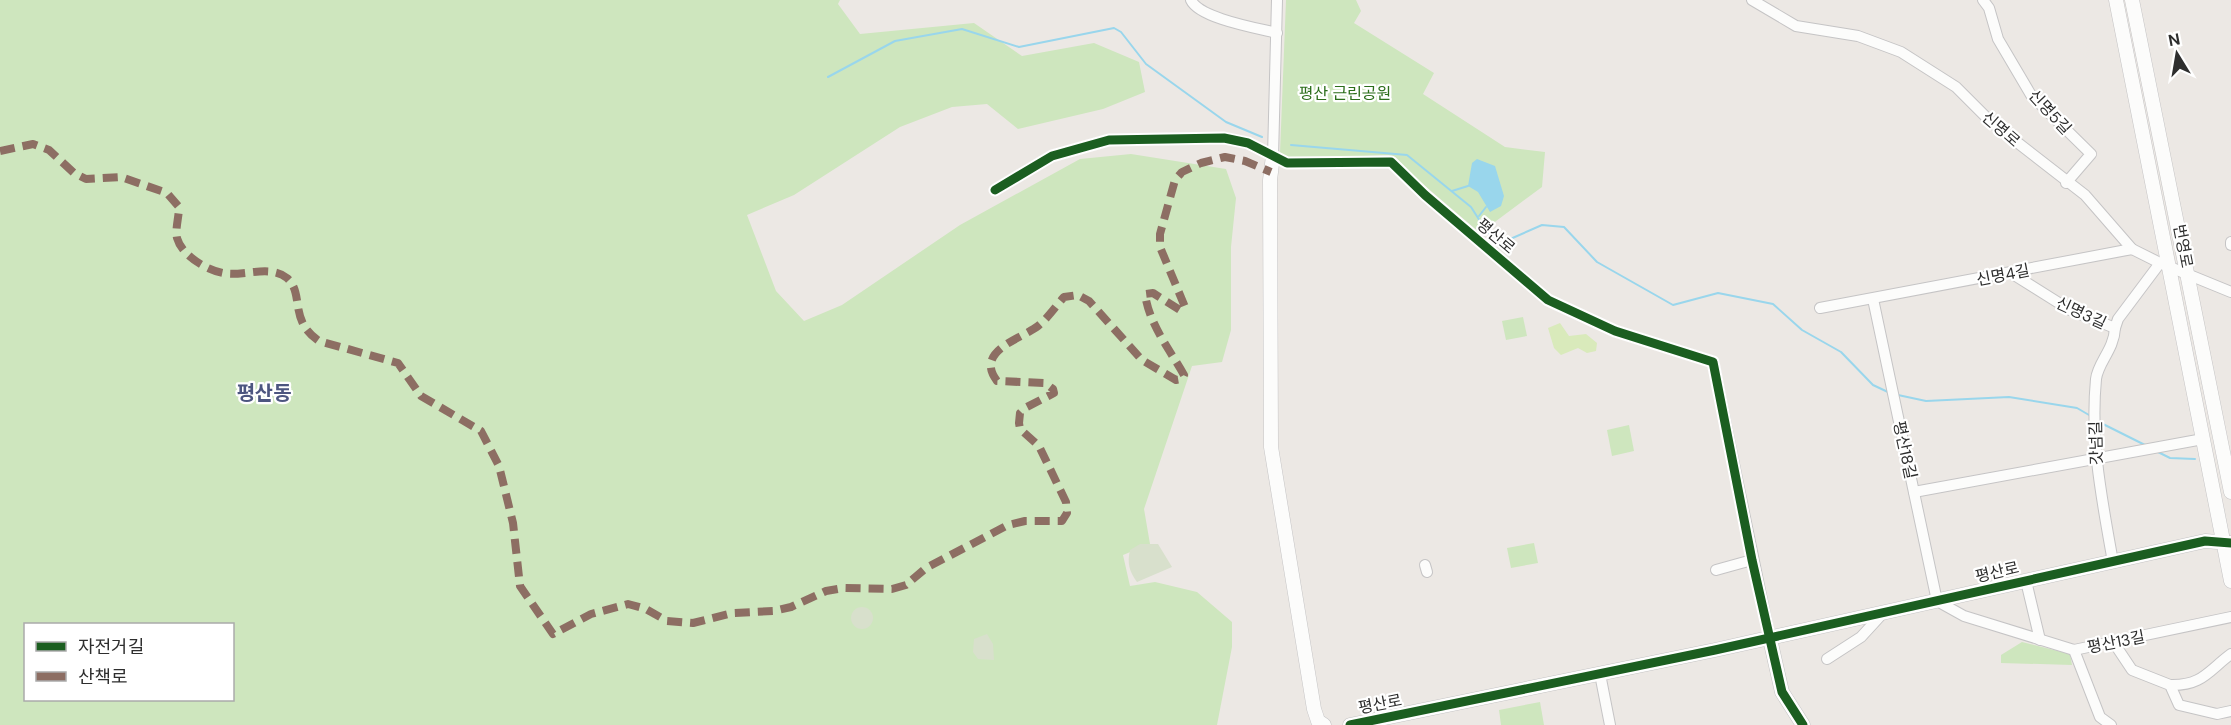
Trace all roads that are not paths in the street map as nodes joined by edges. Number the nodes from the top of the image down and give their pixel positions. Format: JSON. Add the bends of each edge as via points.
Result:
{"nodes":[{"id":1,"x":1191,"y":0,"type":"edge"},
{"id":2,"x":1277,"y":0,"type":"edge"},
{"id":3,"x":1752,"y":0,"type":"edge"},
{"id":4,"x":1983,"y":0,"type":"edge"},
{"id":5,"x":2116,"y":0,"type":"edge"},
{"id":6,"x":2132,"y":0,"type":"edge"},
{"id":7,"x":1277,"y":33,"type":"junction"},
{"id":8,"x":1273,"y":156,"type":"junction"},
{"id":9,"x":2066,"y":183,"type":"junction"},
{"id":10,"x":995,"y":190,"type":"dead end"},
{"id":11,"x":2177,"y":217,"type":"junction"},
{"id":12,"x":2161,"y":219,"type":"junction"},
{"id":13,"x":2132,"y":249,"type":"junction"},
{"id":14,"x":2165,"y":265,"type":"junction"},
{"id":15,"x":2011,"y":273,"type":"junction"},
{"id":16,"x":2189,"y":275,"type":"junction"},
{"id":17,"x":2231,"y":292,"type":"edge"},
{"id":18,"x":1873,"y":299,"type":"junction"},
{"id":19,"x":1820,"y":308,"type":"dead end"},
{"id":20,"x":2115,"y":328,"type":"junction"},
{"id":21,"x":2204,"y":439,"type":"junction"},
{"id":22,"x":2095,"y":459,"type":"junction"},
{"id":23,"x":1914,"y":492,"type":"junction"},
{"id":24,"x":2231,"y":492,"type":"edge"},
{"id":25,"x":2227,"y":543,"type":"edge"},
{"id":26,"x":1752,"y":560,"type":"junction"},
{"id":27,"x":2113,"y":561,"type":"junction"},
{"id":28,"x":1716,"y":570,"type":"dead end"},
{"id":29,"x":2026,"y":581,"type":"junction"},
{"id":30,"x":2231,"y":581,"type":"edge"},
{"id":31,"x":1937,"y":601,"type":"junction"},
{"id":32,"x":1883,"y":613,"type":"junction"},
{"id":33,"x":2231,"y":617,"type":"edge"},
{"id":34,"x":1770,"y":639,"type":"junction"},
{"id":35,"x":2040,"y":640,"type":"junction"},
{"id":36,"x":2114,"y":643,"type":"junction"},
{"id":37,"x":2074,"y":650,"type":"junction"},
{"id":38,"x":2231,"y":654,"type":"edge"},
{"id":39,"x":1827,"y":658,"type":"dead end"},
{"id":40,"x":1600,"y":674,"type":"junction"},
{"id":41,"x":2170,"y":685,"type":"junction"},
{"id":42,"x":2231,"y":711,"type":"edge"},
{"id":43,"x":1324,"y":725,"type":"edge"},
{"id":44,"x":1350,"y":725,"type":"edge"},
{"id":45,"x":1610,"y":725,"type":"edge"},
{"id":46,"x":1803,"y":725,"type":"edge"},
{"id":47,"x":2111,"y":725,"type":"edge"}],
"edges":[{"from":1,"to":7,"type":"street","via":[[1194,7],[1208,14]]},
{"from":2,"to":7,"type":"street"},
{"from":3,"to":9,"type":"street","name":"신명로","via":[[1796,26],[1858,36],[1901,52],[1956,87],[1991,122]]},
{"from":4,"to":9,"type":"street","name":"신명5길","via":[[1998,39],[2031,94],[2091,154]]},
{"from":5,"to":12,"type":"street"},
{"from":6,"to":11,"type":"street","name":"번영로"},
{"from":7,"to":8,"type":"street"},
{"from":8,"to":10,"type":"street","name":"평산로","via":[[1248,143],[1224,138],[1109,141],[1052,156]]},
{"from":8,"to":26,"type":"street","name":"평산로","via":[[1287,163],[1391,162],[1548,300],[1615,331],[1713,362]]},
{"from":8,"to":43,"type":"street","via":[[1271,447],[1314,710]]},
{"from":9,"to":13,"type":"street","name":"신명로","via":[[2085,195]]},
{"from":11,"to":12,"type":"street","via":[[2170,224]]},
{"from":11,"to":16,"type":"street","name":"번영로"},
{"from":12,"to":14,"type":"street"},
{"from":13,"to":14,"type":"street","name":"신명로"},
{"from":13,"to":15,"type":"street","name":"신명4길"},
{"from":14,"to":16,"type":"street","name":"신명로"},
{"from":14,"to":20,"type":"street","name":"신명3길"},
{"from":14,"to":21,"type":"street"},
{"from":15,"to":18,"type":"street","name":"신명4길"},
{"from":15,"to":20,"type":"street","name":"신명3길","via":[[2070,310]]},
{"from":16,"to":17,"type":"street","name":"신명로"},
{"from":16,"to":24,"type":"street","name":"번영로"},
{"from":18,"to":19,"type":"street","name":"신명4길"},
{"from":18,"to":23,"type":"street","name":"평산18길"},
{"from":20,"to":22,"type":"street","name":"갓넘길","via":[[2115,342],[2097,376]]},
{"from":21,"to":22,"type":"street"},
{"from":21,"to":25,"type":"street"},
{"from":22,"to":23,"type":"street"},
{"from":22,"to":27,"type":"street","name":"갓넘길"},
{"from":23,"to":31,"type":"street","name":"평산18길"},
{"from":25,"to":27,"type":"street","name":"평산로","via":[[2205,541]]},
{"from":25,"to":30,"type":"street"},
{"from":26,"to":28,"type":"street"},
{"from":26,"to":34,"type":"street","name":"평산로"},
{"from":27,"to":29,"type":"street","name":"평산로"},
{"from":29,"to":31,"type":"street","name":"평산로"},
{"from":29,"to":35,"type":"street"},
{"from":31,"to":32,"type":"street","name":"평산로"},
{"from":31,"to":35,"type":"street","name":"평산13길","via":[[1964,616]]},
{"from":32,"to":34,"type":"street","name":"평산로"},
{"from":32,"to":39,"type":"street","via":[[1861,637]]},
{"from":33,"to":36,"type":"street","name":"평산13길"},
{"from":34,"to":40,"type":"street","name":"평산로"},
{"from":34,"to":46,"type":"street","name":"평산로","via":[[1782,692]]},
{"from":35,"to":37,"type":"street","name":"평산13길"},
{"from":36,"to":37,"type":"street","name":"평산13길"},
{"from":36,"to":41,"type":"street","via":[[2132,670]]},
{"from":37,"to":47,"type":"street","via":[[2100,717]]},
{"from":38,"to":41,"type":"street","via":[[2207,677],[2187,686]]},
{"from":40,"to":44,"type":"street","name":"평산로"},
{"from":40,"to":45,"type":"street"},
{"from":41,"to":42,"type":"street","via":[[2179,705],[2217,714]]}]}
